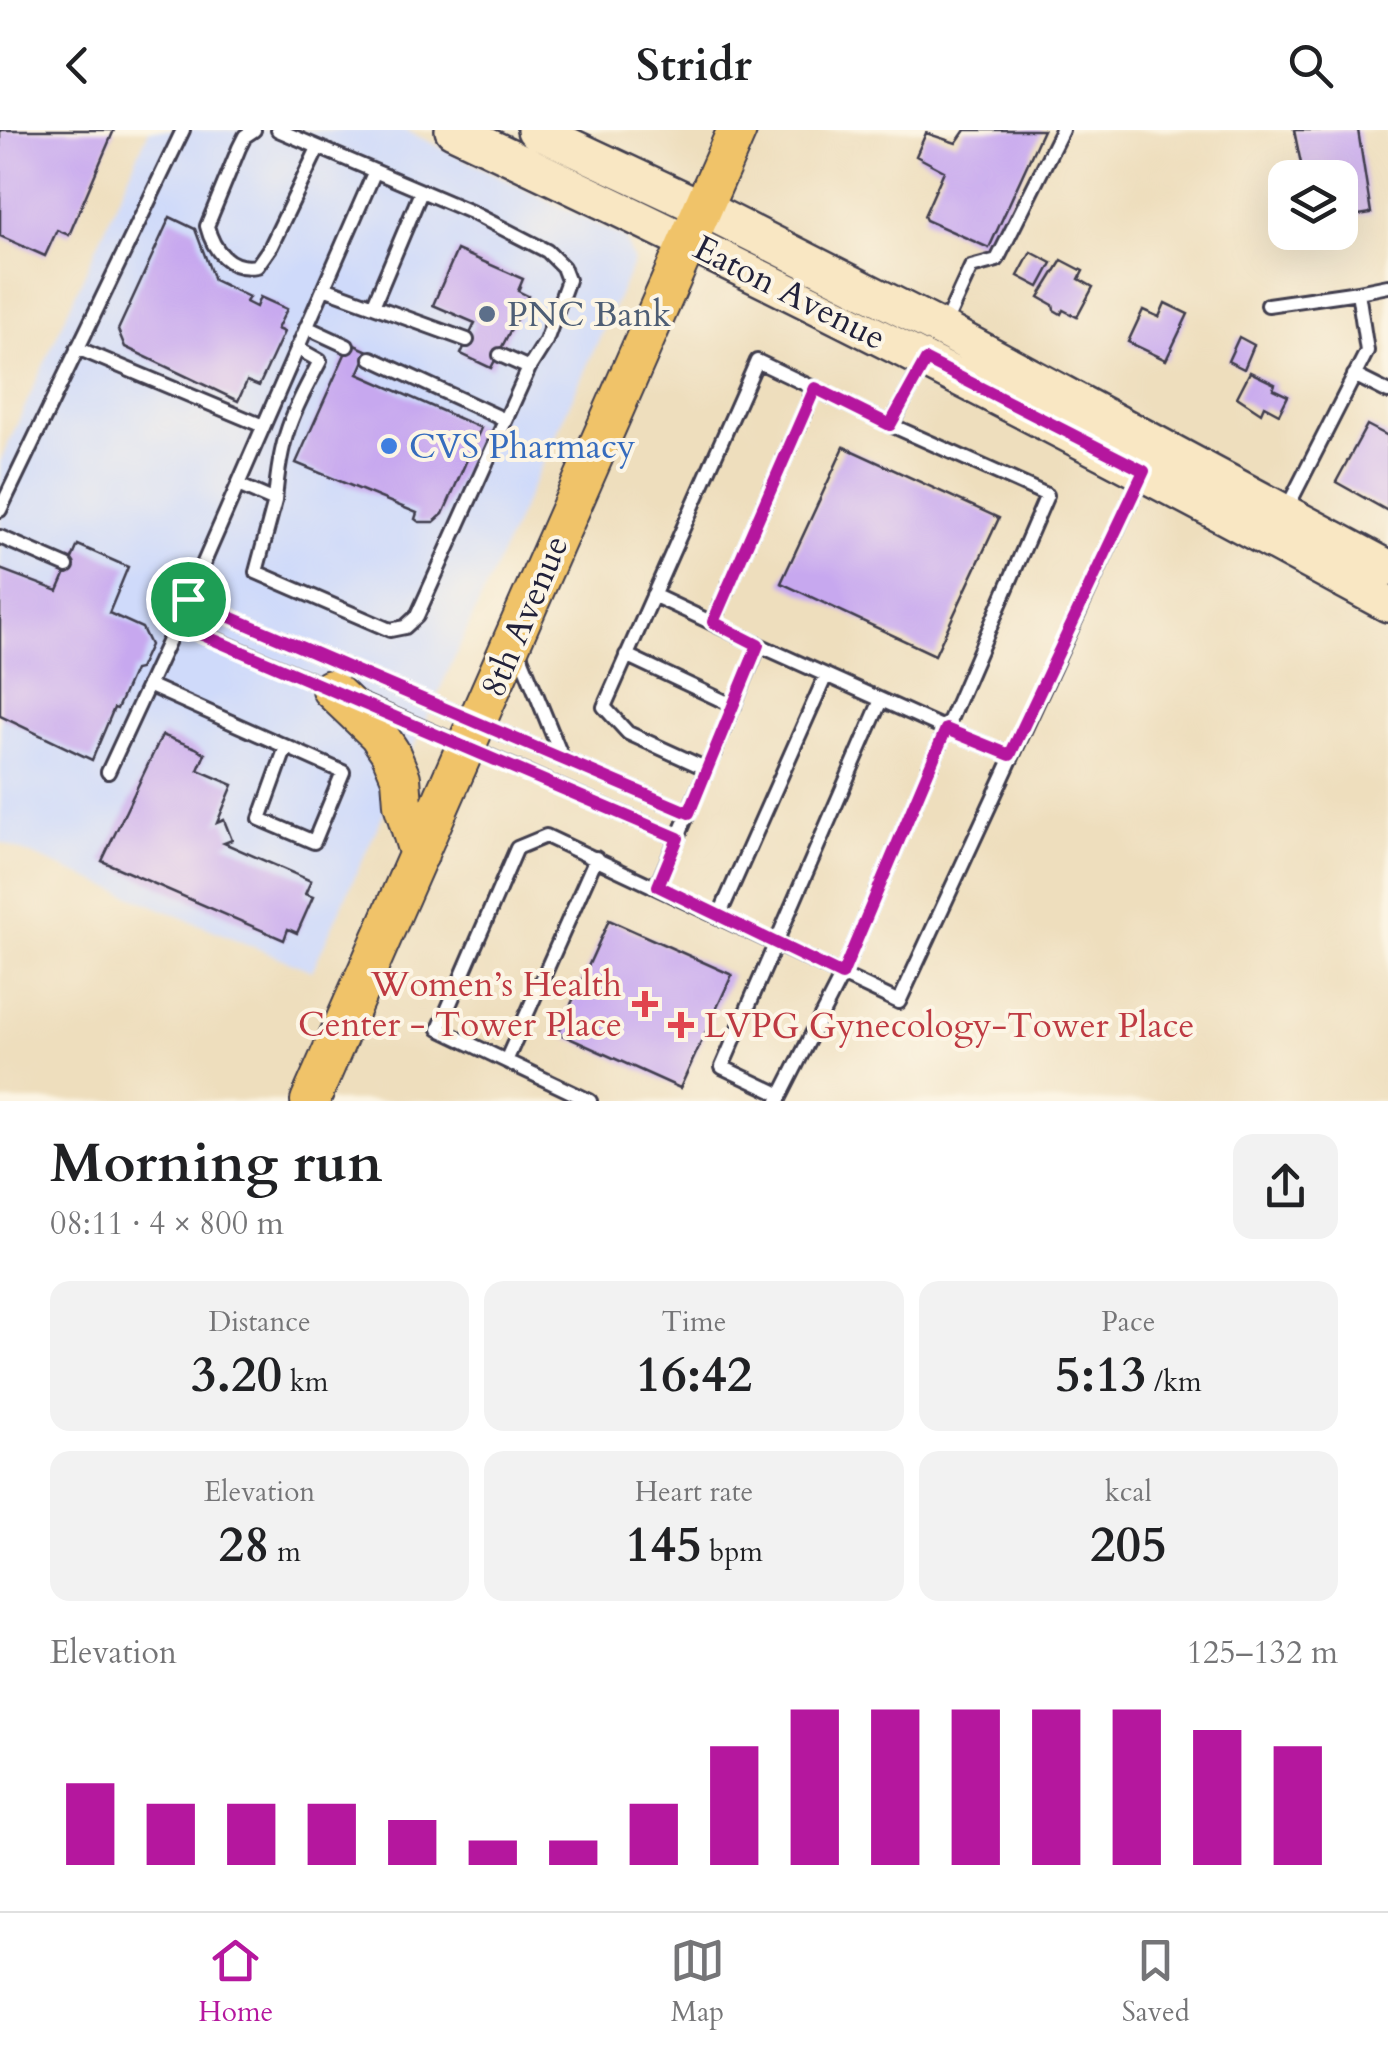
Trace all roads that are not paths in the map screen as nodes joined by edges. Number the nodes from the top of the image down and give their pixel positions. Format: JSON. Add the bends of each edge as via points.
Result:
{"nodes":[{"id":1,"x":183,"y":130,"type":"edge"},
{"id":2,"x":254,"y":130,"type":"edge"},
{"id":3,"x":278,"y":130,"type":"edge"},
{"id":4,"x":453,"y":130,"type":"edge"},
{"id":5,"x":536,"y":130,"type":"edge"},
{"id":6,"x":736,"y":130,"type":"edge"},
{"id":7,"x":1062,"y":130,"type":"edge"},
{"id":8,"x":318,"y":148,"type":"junction"},
{"id":9,"x":374,"y":173,"type":"junction"},
{"id":10,"x":421,"y":192,"type":"junction"},
{"id":11,"x":695,"y":224,"type":"junction"},
{"id":12,"x":1388,"y":286,"type":"edge"},
{"id":13,"x":324,"y":288,"type":"junction"},
{"id":14,"x":1358,"y":292,"type":"junction"},
{"id":15,"x":1268,"y":305,"type":"dead end"},
{"id":16,"x":372,"y":306,"type":"junction"},
{"id":17,"x":306,"y":327,"type":"junction"},
{"id":18,"x":468,"y":340,"type":"dead end"},
{"id":19,"x":934,"y":344,"type":"junction"},
{"id":20,"x":347,"y":346,"type":"dead end"},
{"id":21,"x":76,"y":348,"type":"junction"},
{"id":22,"x":298,"y":348,"type":"junction"},
{"id":23,"x":500,"y":355,"type":"dead end"},
{"id":24,"x":371,"y":358,"type":"dead end"},
{"id":25,"x":525,"y":367,"type":"junction"},
{"id":26,"x":1354,"y":374,"type":"junction"},
{"id":27,"x":815,"y":388,"type":"junction"},
{"id":28,"x":1388,"y":392,"type":"edge"},
{"id":29,"x":505,"y":420,"type":"junction"},
{"id":30,"x":890,"y":425,"type":"junction"},
{"id":31,"x":263,"y":426,"type":"junction"},
{"id":32,"x":1144,"y":471,"type":"junction"},
{"id":33,"x":238,"y":484,"type":"junction"},
{"id":34,"x":276,"y":501,"type":"junction"},
{"id":35,"x":0,"y":510,"type":"edge"},
{"id":36,"x":1284,"y":512,"type":"junction"},
{"id":37,"x":0,"y":537,"type":"edge"},
{"id":38,"x":67,"y":566,"type":"dead end"},
{"id":39,"x":1388,"y":568,"type":"edge"},
{"id":40,"x":653,"y":595,"type":"junction"},
{"id":41,"x":188,"y":599,"type":"junction"},
{"id":42,"x":157,"y":603,"type":"dead end"},
{"id":43,"x":1388,"y":604,"type":"edge"},
{"id":44,"x":180,"y":618,"type":"junction"},
{"id":45,"x":713,"y":622,"type":"junction"},
{"id":46,"x":514,"y":640,"type":"junction"},
{"id":47,"x":758,"y":645,"type":"junction"},
{"id":48,"x":626,"y":655,"type":"junction"},
{"id":49,"x":826,"y":675,"type":"junction"},
{"id":50,"x":148,"y":685,"type":"junction"},
{"id":51,"x":331,"y":689,"type":"junction"},
{"id":52,"x":881,"y":700,"type":"junction"},
{"id":53,"x":734,"y":706,"type":"junction"},
{"id":54,"x":946,"y":729,"type":"junction"},
{"id":55,"x":473,"y":733,"type":"junction"},
{"id":56,"x":286,"y":747,"type":"junction"},
{"id":57,"x":1010,"y":755,"type":"junction"},
{"id":58,"x":564,"y":760,"type":"junction"},
{"id":59,"x":707,"y":769,"type":"junction"},
{"id":60,"x":108,"y":772,"type":"dead end"},
{"id":61,"x":689,"y":813,"type":"junction"},
{"id":62,"x":678,"y":838,"type":"junction"},
{"id":63,"x":420,"y":855,"type":"junction"},
{"id":64,"x":596,"y":858,"type":"junction"},
{"id":65,"x":658,"y":886,"type":"junction"},
{"id":66,"x":719,"y":916,"type":"junction"},
{"id":67,"x":776,"y":943,"type":"junction"},
{"id":68,"x":842,"y":975,"type":"junction"},
{"id":69,"x":506,"y":1061,"type":"junction"},
{"id":70,"x":779,"y":1098,"type":"edge"},
{"id":71,"x":310,"y":1101,"type":"edge"},
{"id":72,"x":590,"y":1101,"type":"edge"}],
"edges":[{"from":1,"to":21,"type":"lane"},
{"from":2,"to":8,"type":"lane","via":[[239,148],[207,226],[219,255],[244,268],[256,266],[272,246]]},
{"from":3,"to":8,"type":"lane"},
{"from":4,"to":11,"type":"street","name":"Eaton Avenue"},
{"from":5,"to":11,"type":"street","name":"Eaton Avenue"},
{"from":6,"to":11,"type":"main road","name":"8th Avenue"},
{"from":7,"to":19,"type":"lane","via":[[997,260],[971,267]]},
{"from":8,"to":9,"type":"lane"},
{"from":9,"to":10,"type":"lane"},
{"from":9,"to":13,"type":"lane"},
{"from":10,"to":16,"type":"lane"},
{"from":10,"to":25,"type":"lane","via":[[547,250],[562,267],[568,280],[559,310]]},
{"from":11,"to":19,"type":"street","name":"Eaton Avenue"},
{"from":11,"to":46,"type":"main road","name":"8th Avenue"},
{"from":12,"to":14,"type":"lane"},
{"from":13,"to":16,"type":"lane"},
{"from":13,"to":17,"type":"lane"},
{"from":14,"to":15,"type":"lane"},
{"from":14,"to":26,"type":"lane","via":[[1367,350]]},
{"from":16,"to":18,"type":"lane"},
{"from":17,"to":20,"type":"lane"},
{"from":17,"to":22,"type":"lane"},
{"from":19,"to":30,"type":"lane"},
{"from":19,"to":32,"type":"street","name":"Eaton Avenue"},
{"from":19,"to":36,"type":"street","name":"Eaton Avenue"},
{"from":21,"to":31,"type":"lane"},
{"from":21,"to":35,"type":"lane"},
{"from":22,"to":31,"type":"lane"},
{"from":22,"to":34,"type":"lane","via":[[320,361],[294,408],[279,455]]},
{"from":23,"to":25,"type":"lane"},
{"from":24,"to":29,"type":"lane"},
{"from":25,"to":29,"type":"lane"},
{"from":26,"to":28,"type":"lane"},
{"from":26,"to":36,"type":"lane"},
{"from":27,"to":30,"type":"lane"},
{"from":27,"to":40,"type":"lane","via":[[757,362]]},
{"from":27,"to":45,"type":"lane"},
{"from":29,"to":34,"type":"lane","via":[[417,616],[405,627],[390,630],[256,572]]},
{"from":30,"to":54,"type":"lane","via":[[1046,495]]},
{"from":31,"to":33,"type":"lane"},
{"from":32,"to":43,"type":"street","name":"Eaton Avenue"},
{"from":32,"to":57,"type":"lane"},
{"from":33,"to":34,"type":"lane"},
{"from":33,"to":41,"type":"lane"},
{"from":36,"to":39,"type":"street","name":"Eaton Avenue"},
{"from":37,"to":38,"type":"lane"},
{"from":40,"to":45,"type":"lane"},
{"from":40,"to":48,"type":"lane"},
{"from":41,"to":44,"type":"lane"},
{"from":41,"to":55,"type":"lane"},
{"from":42,"to":44,"type":"lane"},
{"from":44,"to":50,"type":"lane"},
{"from":44,"to":51,"type":"lane"},
{"from":45,"to":47,"type":"lane"},
{"from":46,"to":55,"type":"main road","name":"8th Avenue"},
{"from":46,"to":58,"type":"lane"},
{"from":47,"to":49,"type":"lane"},
{"from":47,"to":53,"type":"lane"},
{"from":48,"to":53,"type":"lane"},
{"from":48,"to":59,"type":"lane","via":[[604,707],[628,733]]},
{"from":49,"to":52,"type":"lane"},
{"from":49,"to":66,"type":"lane"},
{"from":50,"to":56,"type":"lane"},
{"from":50,"to":60,"type":"lane"},
{"from":51,"to":55,"type":"lane"},
{"from":51,"to":63,"type":"main road","via":[[390,752]]},
{"from":52,"to":54,"type":"lane"},
{"from":52,"to":67,"type":"lane"},
{"from":53,"to":59,"type":"lane"},
{"from":54,"to":57,"type":"lane"},
{"from":54,"to":68,"type":"lane"},
{"from":55,"to":58,"type":"lane"},
{"from":55,"to":62,"type":"lane"},
{"from":55,"to":63,"type":"main road","name":"8th Avenue"},
{"from":56,"to":56,"type":"lane","via":[[344,772],[314,842],[260,820]]},
{"from":57,"to":68,"type":"lane","via":[[900,1002]]},
{"from":58,"to":61,"type":"lane"},
{"from":59,"to":61,"type":"lane"},
{"from":61,"to":62,"type":"lane"},
{"from":62,"to":65,"type":"lane"},
{"from":63,"to":71,"type":"main road","name":"8th Avenue"},
{"from":64,"to":65,"type":"lane"},
{"from":64,"to":69,"type":"lane"},
{"from":64,"to":69,"type":"lane","via":[[546,836],[516,848],[439,1029]]},
{"from":65,"to":66,"type":"lane"},
{"from":66,"to":67,"type":"lane"},
{"from":67,"to":68,"type":"lane"},
{"from":67,"to":70,"type":"lane","via":[[722,1067]]},
{"from":68,"to":70,"type":"lane"},
{"from":69,"to":72,"type":"lane"}]}
